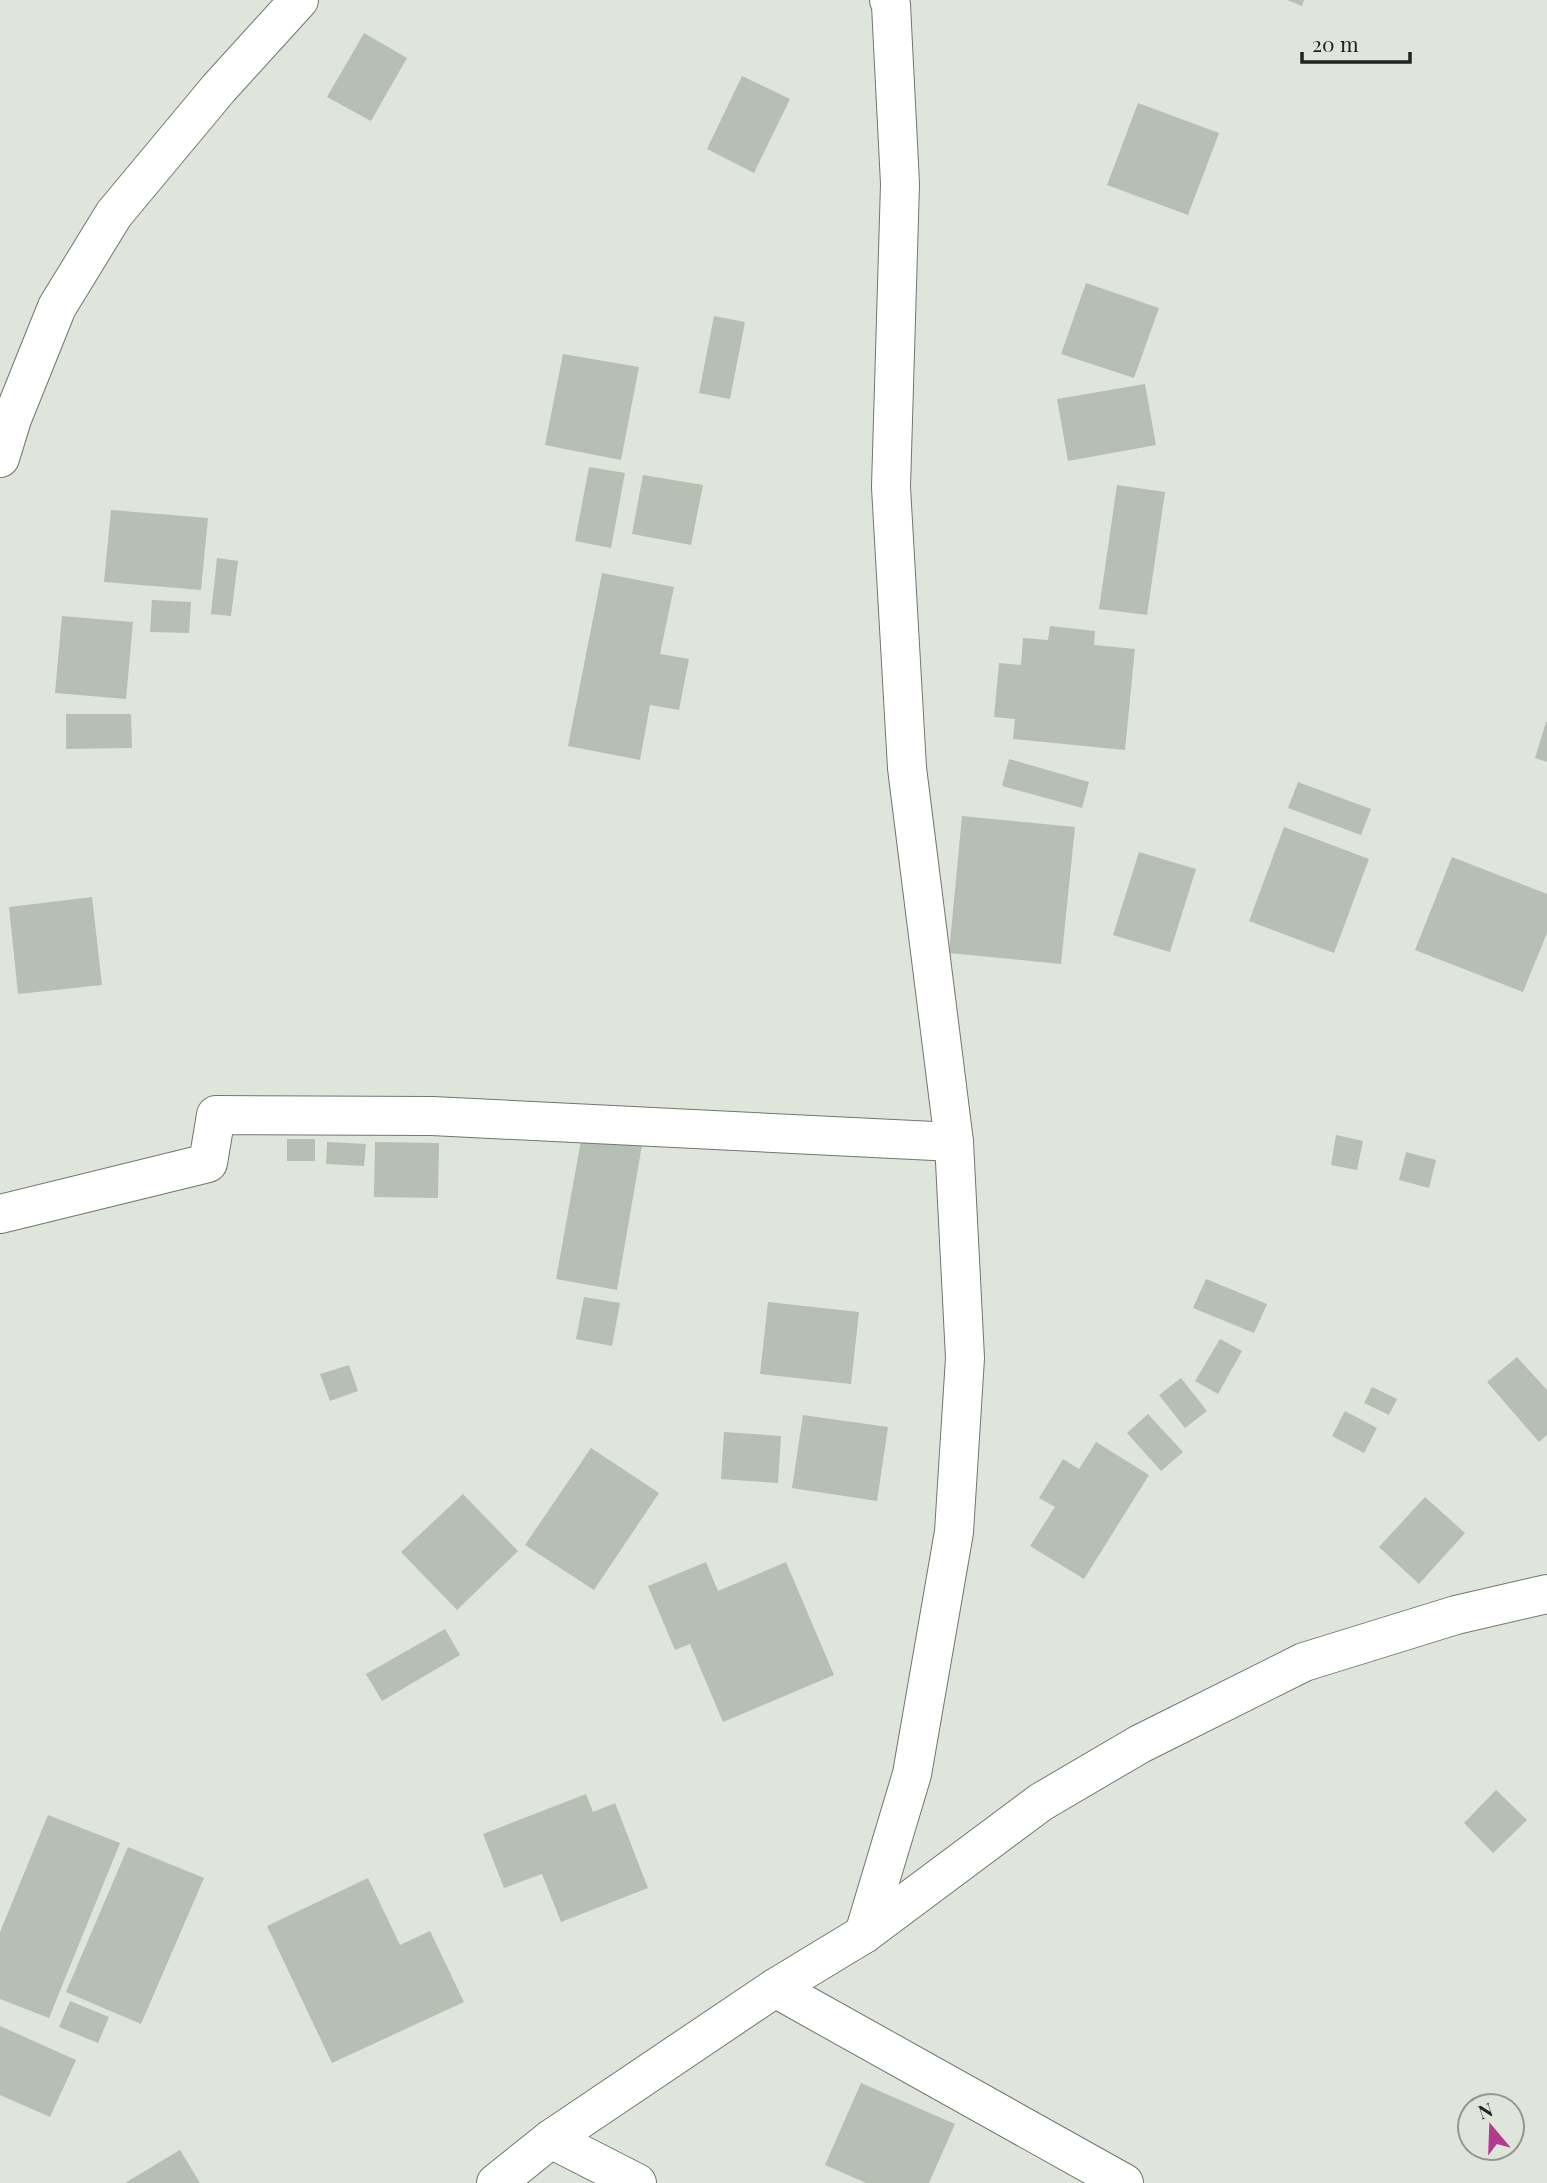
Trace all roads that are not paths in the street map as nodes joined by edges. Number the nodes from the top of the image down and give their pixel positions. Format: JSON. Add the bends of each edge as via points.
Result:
{"nodes":[{"id":1,"x":299,"y":0,"type":"edge"},
{"id":2,"x":889,"y":0,"type":"edge"},
{"id":3,"x":0,"y":458,"type":"edge"},
{"id":4,"x":954,"y":1142,"type":"junction"},
{"id":5,"x":0,"y":1214,"type":"edge"},
{"id":6,"x":1547,"y":1594,"type":"edge"},
{"id":7,"x":864,"y":1934,"type":"junction"},
{"id":8,"x":775,"y":1988,"type":"junction"},
{"id":9,"x":551,"y":2139,"type":"junction"},
{"id":10,"x":496,"y":2183,"type":"edge"},
{"id":11,"x":638,"y":2183,"type":"edge"},
{"id":12,"x":1124,"y":2183,"type":"edge"}],
"edges":[{"from":1,"to":3,"type":"street","via":[[114,214],[57,307]]},
{"from":2,"to":4,"type":"street","via":[[900,184],[891,487],[907,768]]},
{"from":4,"to":5,"type":"street","via":[[432,1116],[216,1115],[208,1163]]},
{"from":4,"to":7,"type":"street","via":[[965,1358],[954,1532],[912,1774]]},
{"from":6,"to":7,"type":"street","via":[[1456,1615],[1304,1662],[1140,1744],[1041,1802]]},
{"from":7,"to":8,"type":"street"},
{"from":8,"to":9,"type":"street"},
{"from":8,"to":12,"type":"street"},
{"from":9,"to":10,"type":"street"},
{"from":9,"to":11,"type":"street"}]}
